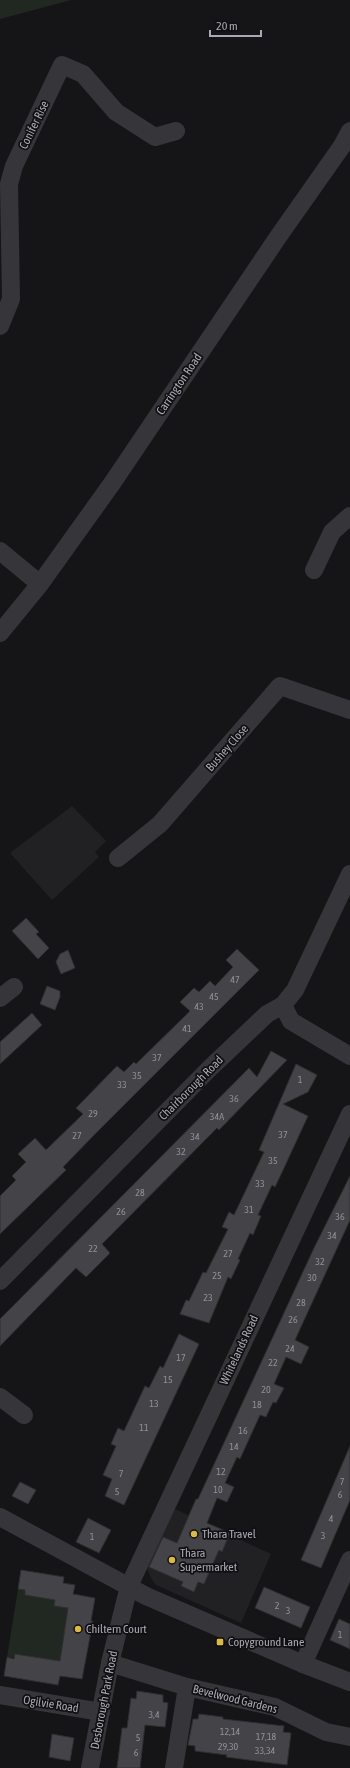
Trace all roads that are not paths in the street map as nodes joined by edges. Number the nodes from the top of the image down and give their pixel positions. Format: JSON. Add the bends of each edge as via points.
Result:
{"nodes":[{"id":1,"x":350,"y":130,"type":"edge"},
{"id":2,"x":176,"y":131,"type":"dead end"},
{"id":3,"x":0,"y":326,"type":"edge"},
{"id":4,"x":350,"y":516,"type":"edge"},
{"id":5,"x":0,"y":551,"type":"edge"},
{"id":6,"x":314,"y":570,"type":"dead end"},
{"id":7,"x":40,"y":584,"type":"junction"},
{"id":8,"x":0,"y":633,"type":"edge"},
{"id":9,"x":350,"y":710,"type":"edge"},
{"id":10,"x":118,"y":858,"type":"dead end"},
{"id":11,"x":350,"y":874,"type":"edge"},
{"id":12,"x":283,"y":1005,"type":"junction"},
{"id":13,"x":350,"y":1056,"type":"edge"},
{"id":14,"x":350,"y":1114,"type":"edge"},
{"id":15,"x":0,"y":1281,"type":"edge"},
{"id":16,"x":0,"y":1397,"type":"edge"},
{"id":17,"x":24,"y":1415,"type":"dead end"},
{"id":18,"x":0,"y":1517,"type":"edge"},
{"id":19,"x":350,"y":1560,"type":"edge"},
{"id":20,"x":129,"y":1586,"type":"junction"},
{"id":21,"x":110,"y":1663,"type":"junction"},
{"id":22,"x":303,"y":1664,"type":"junction"},
{"id":23,"x":350,"y":1682,"type":"edge"},
{"id":24,"x":187,"y":1687,"type":"junction"},
{"id":25,"x":0,"y":1695,"type":"edge"},
{"id":26,"x":101,"y":1712,"type":"junction"},
{"id":27,"x":350,"y":1737,"type":"edge"},
{"id":28,"x":90,"y":1768,"type":"edge"},
{"id":29,"x":174,"y":1768,"type":"edge"}],
"edges":[{"from":1,"to":7,"type":"street","name":"Carrington Road","via":[[342,146],[113,482]]},
{"from":2,"to":3,"type":"street","name":"Conifer Rise","via":[[155,137],[116,112],[83,74],[62,64],[14,166],[9,184],[11,299]]},
{"from":4,"to":6,"type":"street","via":[[332,532]]},
{"from":5,"to":7,"type":"street"},
{"from":7,"to":8,"type":"street","name":"Carrington Road"},
{"from":9,"to":10,"type":"street","name":"Bushey Close","via":[[280,686],[160,824]]},
{"from":11,"to":12,"type":"street","name":"Chairborough Road","via":[[295,990]]},
{"from":12,"to":13,"type":"street","via":[[291,1021]]},
{"from":12,"to":15,"type":"street","name":"Chairborough Road","via":[[267,1014],[209,1069]]},
{"from":14,"to":20,"type":"street","name":"Whitelands Road"},
{"from":16,"to":17,"type":"street"},
{"from":18,"to":20,"type":"street"},
{"from":19,"to":22,"type":"street"},
{"from":20,"to":21,"type":"street","name":"Desborough Park Road"},
{"from":20,"to":22,"type":"street","via":[[146,1596]]},
{"from":21,"to":24,"type":"street","name":"Bevelwood Gardens"},
{"from":21,"to":26,"type":"street","name":"Desborough Park Road"},
{"from":22,"to":23,"type":"street"},
{"from":24,"to":27,"type":"street","name":"Bevelwood Gardens","via":[[275,1707],[326,1732]]},
{"from":24,"to":29,"type":"street","name":"Bevelwood Gardens"},
{"from":25,"to":26,"type":"street","name":"Ogilvie Road"},
{"from":26,"to":28,"type":"street","name":"Desborough Park Road"}]}
